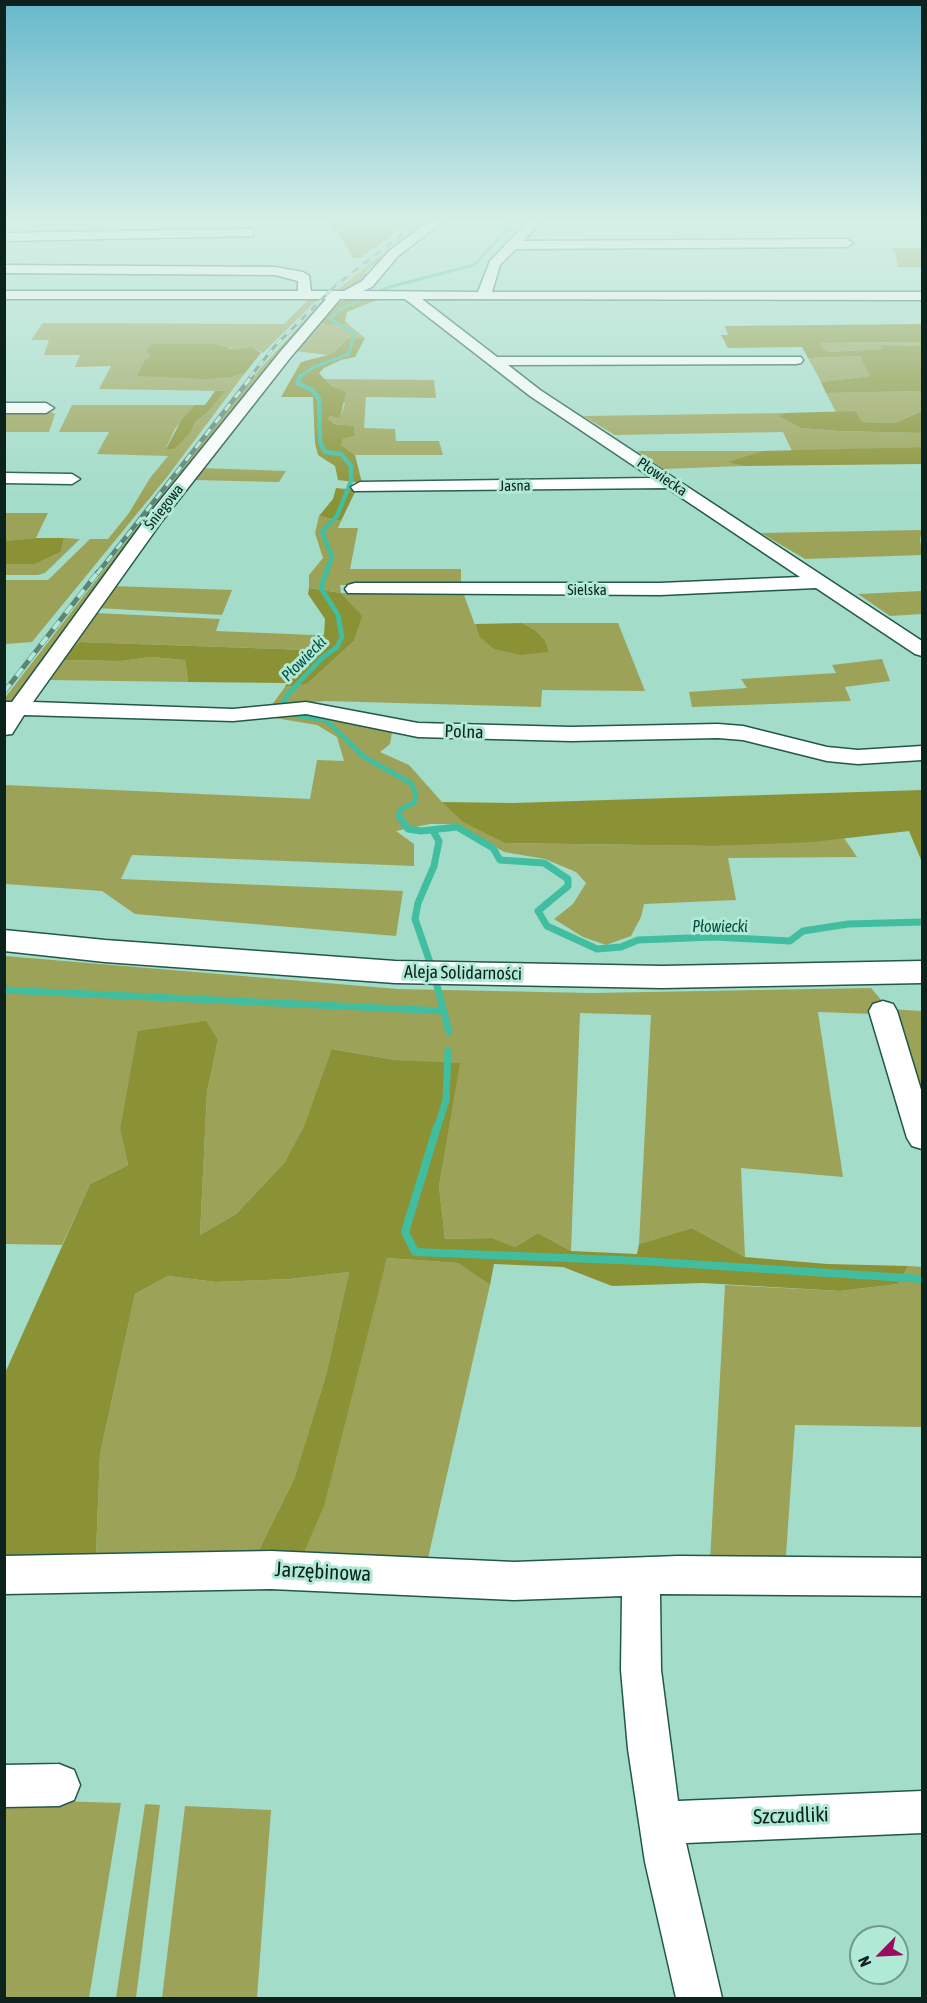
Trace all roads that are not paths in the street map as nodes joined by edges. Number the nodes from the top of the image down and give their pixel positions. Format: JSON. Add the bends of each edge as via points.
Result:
{"nodes":[{"id":1,"x":328,"y":313,"type":"edge"},
{"id":2,"x":425,"y":313,"type":"edge"},
{"id":3,"x":796,"y":360,"type":"dead end"},
{"id":4,"x":491,"y":361,"type":"junction"},
{"id":5,"x":4,"y":408,"type":"edge"},
{"id":6,"x":46,"y":408,"type":"dead end"},
{"id":7,"x":4,"y":478,"type":"edge"},
{"id":8,"x":72,"y":479,"type":"dead end"},
{"id":9,"x":670,"y":483,"type":"junction"},
{"id":10,"x":360,"y":487,"type":"dead end"},
{"id":11,"x":819,"y":582,"type":"junction"},
{"id":12,"x":355,"y":589,"type":"dead end"},
{"id":13,"x":922,"y":650,"type":"edge"},
{"id":14,"x":12,"y":709,"type":"edge"},
{"id":15,"x":4,"y":729,"type":"edge"},
{"id":16,"x":922,"y":753,"type":"edge"},
{"id":17,"x":4,"y":940,"type":"edge"},
{"id":18,"x":922,"y":972,"type":"edge"},
{"id":19,"x":883,"y":1011,"type":"dead end"},
{"id":20,"x":922,"y":1138,"type":"edge"},
{"id":21,"x":4,"y":1575,"type":"edge"},
{"id":22,"x":641,"y":1577,"type":"junction"},
{"id":23,"x":922,"y":1577,"type":"edge"},
{"id":24,"x":59,"y":1785,"type":"dead end"},
{"id":25,"x":4,"y":1786,"type":"edge"},
{"id":26,"x":922,"y":1812,"type":"edge"},
{"id":27,"x":660,"y":1824,"type":"junction"},
{"id":28,"x":699,"y":1998,"type":"edge"}],
"edges":[{"from":1,"to":14,"type":"street","name":"Śniegowa","via":[[285,355],[156,517]]},
{"from":2,"to":4,"type":"street","name":"Płowiecka"},
{"from":3,"to":4,"type":"street"},
{"from":4,"to":9,"type":"street","name":"Płowiecka"},
{"from":5,"to":6,"type":"street"},
{"from":7,"to":8,"type":"street"},
{"from":9,"to":10,"type":"street","name":"Jasna"},
{"from":9,"to":11,"type":"street","name":"Płowiecka"},
{"from":11,"to":12,"type":"street","name":"Sielska","via":[[660,589]]},
{"from":11,"to":13,"type":"street","name":"Płowiecka"},
{"from":14,"to":15,"type":"street","name":"Śniegowa"},
{"from":14,"to":16,"type":"street","name":"Polna","via":[[200,715],[296,708],[324,710],[418,730],[560,734],[718,731],[848,756]]},
{"from":17,"to":18,"type":"main road","name":"Aleja Solidarności","via":[[395,972],[662,977]]},
{"from":19,"to":20,"type":"street"},
{"from":21,"to":22,"type":"street","name":"Jarzębinowa","via":[[271,1570],[478,1581]]},
{"from":22,"to":23,"type":"street","name":"Jarzębinowa"},
{"from":22,"to":27,"type":"street","via":[[641,1670]]},
{"from":24,"to":25,"type":"street"},
{"from":26,"to":27,"type":"street","name":"Szczudliki"},
{"from":27,"to":28,"type":"street"}]}
